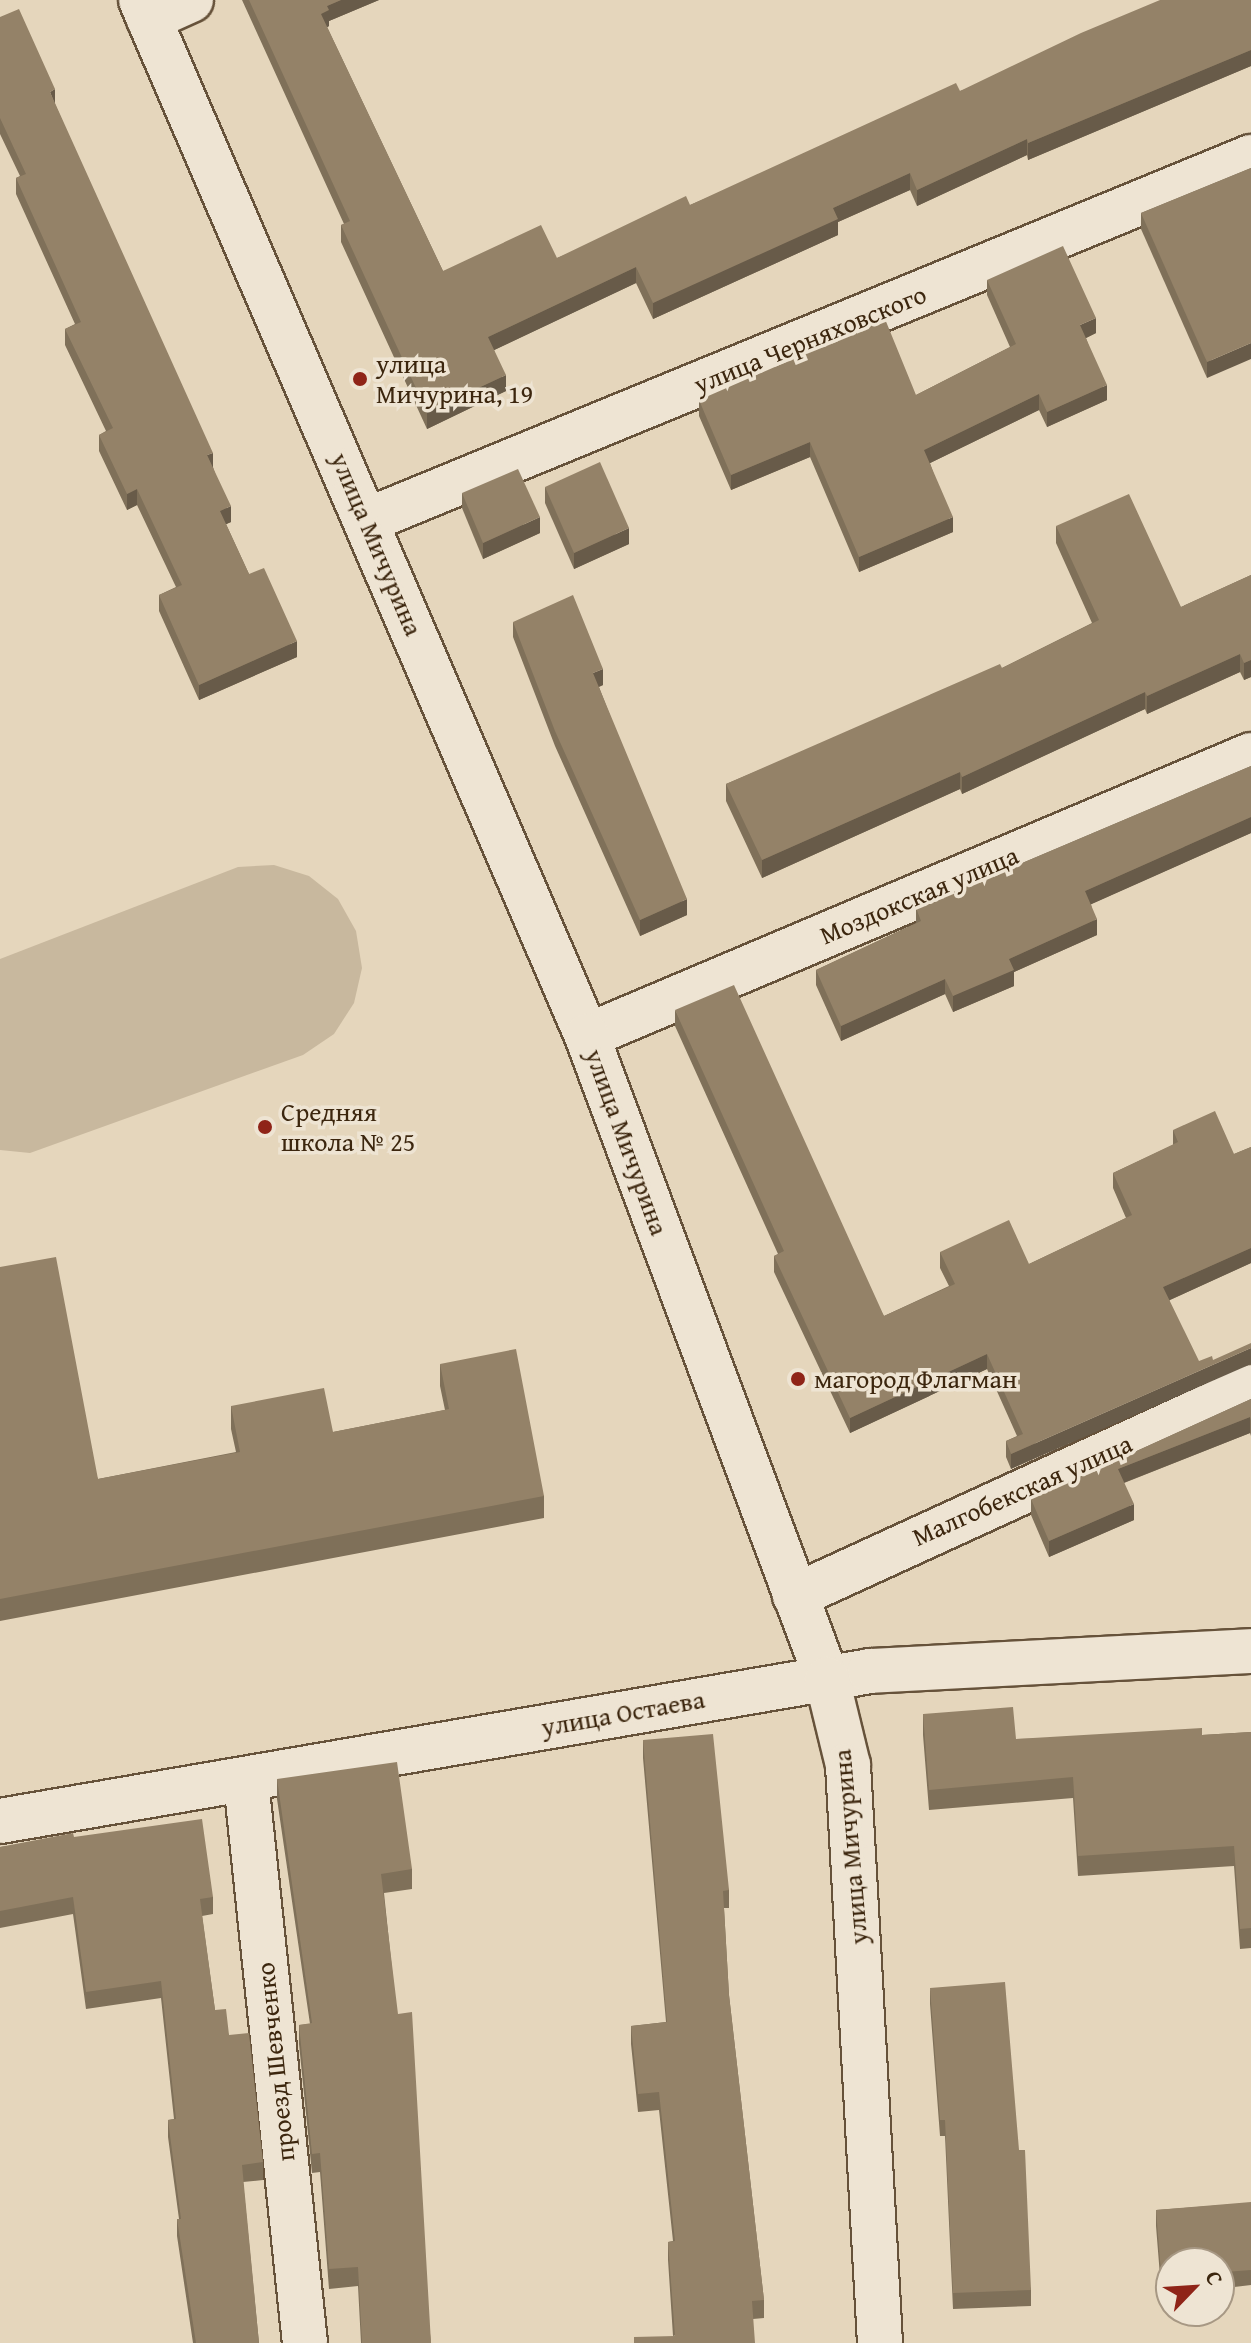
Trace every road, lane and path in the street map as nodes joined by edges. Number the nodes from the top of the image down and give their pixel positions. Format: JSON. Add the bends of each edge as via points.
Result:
{"nodes":[{"id":1,"x":191,"y":0,"type":"edge"},
{"id":2,"x":145,"y":9,"type":"edge"},
{"id":3,"x":1251,"y":157,"type":"edge"},
{"id":4,"x":368,"y":520,"type":"junction"},
{"id":5,"x":1251,"y":755,"type":"edge"},
{"id":6,"x":587,"y":1036,"type":"junction"},
{"id":7,"x":1251,"y":1387,"type":"edge"},
{"id":8,"x":795,"y":1596,"type":"junction"},
{"id":9,"x":1251,"y":1651,"type":"edge"},
{"id":10,"x":827,"y":1679,"type":"junction"},
{"id":11,"x":246,"y":1781,"type":"junction"},
{"id":12,"x":0,"y":1821,"type":"edge"},
{"id":13,"x":305,"y":2343,"type":"edge"},
{"id":14,"x":880,"y":2343,"type":"edge"}],
"edges":[{"from":1,"to":2,"type":"street"},
{"from":2,"to":4,"type":"street","name":"улица Мичурина"},
{"from":3,"to":4,"type":"street","name":"улица Черняховского"},
{"from":4,"to":6,"type":"street","name":"улица Мичурина"},
{"from":5,"to":6,"type":"street","name":"Моздокская улица"},
{"from":6,"to":8,"type":"street","name":"улица Мичурина"},
{"from":7,"to":8,"type":"street","name":"Малгобекская улица"},
{"from":8,"to":10,"type":"street","name":"улица Мичурина"},
{"from":9,"to":10,"type":"street","name":"улица Остаева","via":[[899,1668]]},
{"from":10,"to":11,"type":"street","name":"улица Остаева"},
{"from":10,"to":14,"type":"street","name":"улица Мичурина","via":[[848,1765]]},
{"from":11,"to":12,"type":"street","name":"улица Остаева"},
{"from":11,"to":13,"type":"street","name":"проезд Шевченко"}]}
